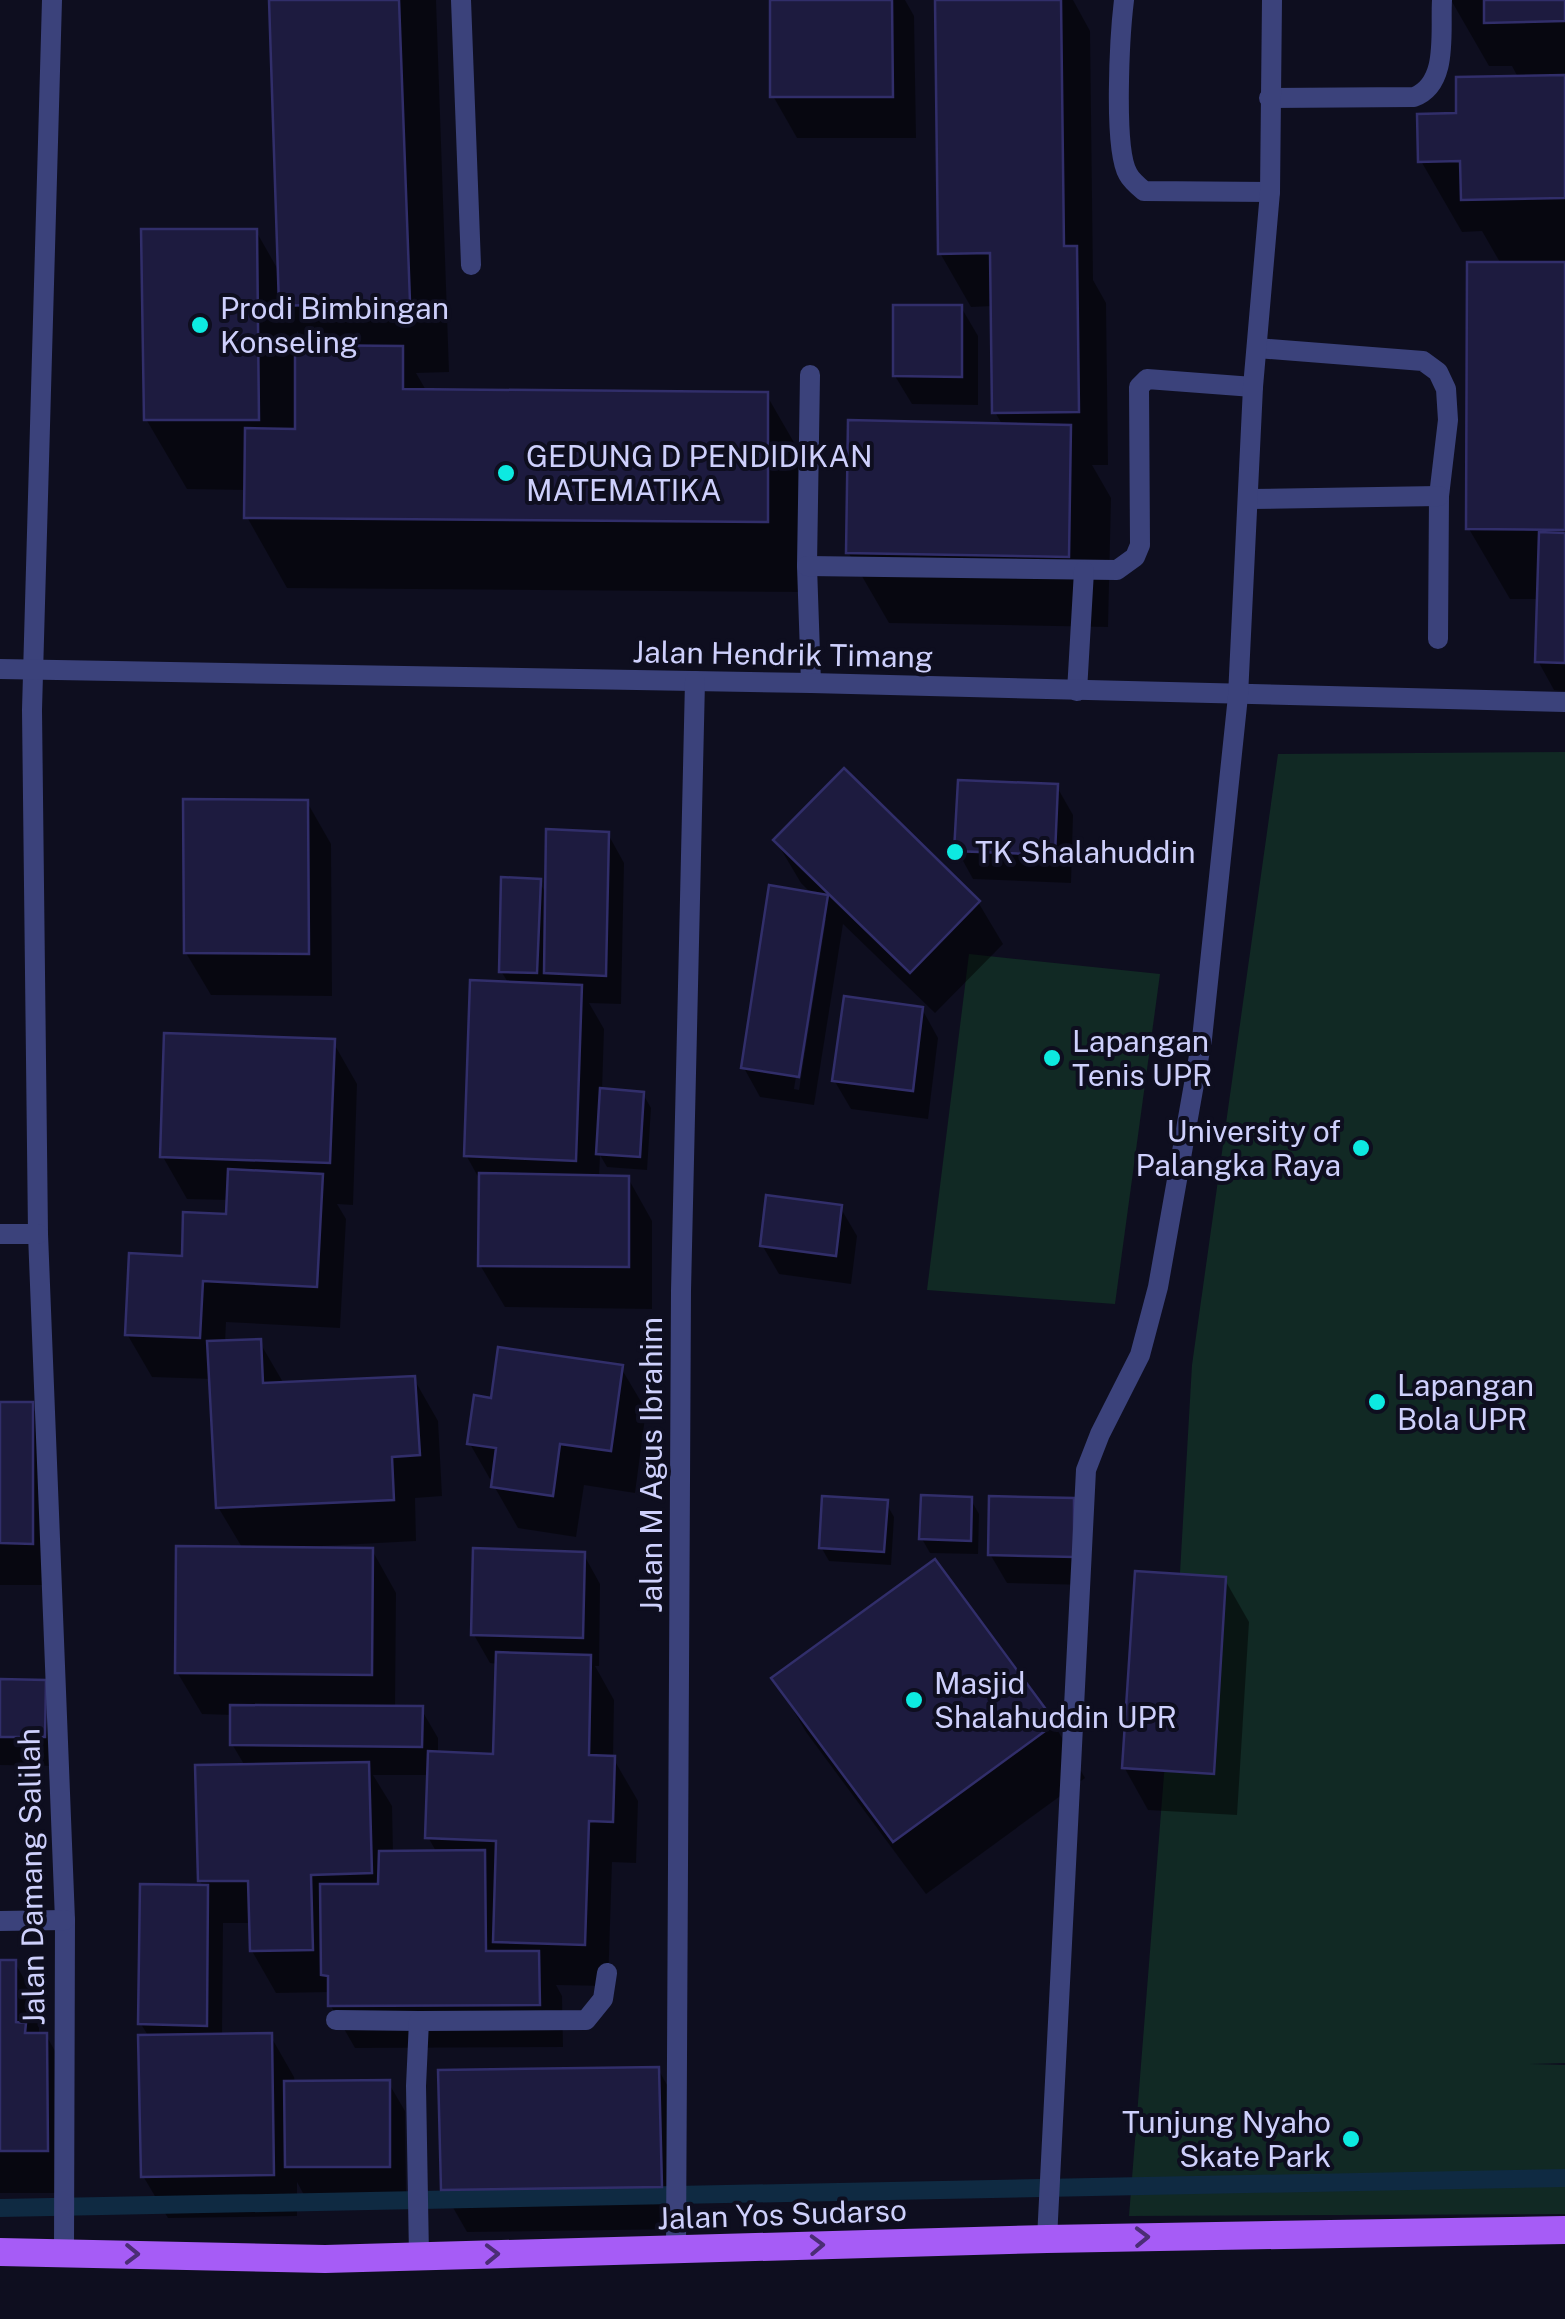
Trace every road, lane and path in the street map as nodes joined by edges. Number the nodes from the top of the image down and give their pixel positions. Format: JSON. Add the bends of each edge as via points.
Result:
{"nodes":[{"id":1,"x":52,"y":0,"type":"edge"},
{"id":2,"x":461,"y":0,"type":"edge"},
{"id":3,"x":1124,"y":0,"type":"edge"},
{"id":4,"x":1272,"y":0,"type":"edge"},
{"id":5,"x":1442,"y":0,"type":"edge"},
{"id":6,"x":1269,"y":98,"type":"junction"},
{"id":7,"x":1270,"y":192,"type":"junction"},
{"id":8,"x":471,"y":265,"type":"dead end"},
{"id":9,"x":1257,"y":348,"type":"junction"},
{"id":10,"x":810,"y":375,"type":"dead end"},
{"id":11,"x":1253,"y":387,"type":"junction"},
{"id":12,"x":1439,"y":496,"type":"junction"},
{"id":13,"x":1248,"y":498,"type":"junction"},
{"id":14,"x":807,"y":566,"type":"junction"},
{"id":15,"x":1084,"y":572,"type":"junction"},
{"id":16,"x":1438,"y":640,"type":"dead end"},
{"id":17,"x":0,"y":669,"type":"edge"},
{"id":18,"x":32,"y":670,"type":"junction"},
{"id":19,"x":695,"y":681,"type":"junction"},
{"id":20,"x":811,"y":684,"type":"junction"},
{"id":21,"x":1077,"y":692,"type":"junction"},
{"id":22,"x":1238,"y":696,"type":"junction"},
{"id":23,"x":1565,"y":702,"type":"edge"},
{"id":24,"x":0,"y":1234,"type":"edge"},
{"id":25,"x":38,"y":1234,"type":"junction"},
{"id":26,"x":65,"y":1920,"type":"junction"},
{"id":27,"x":0,"y":1921,"type":"edge"},
{"id":28,"x":607,"y":1973,"type":"dead end"},
{"id":29,"x":336,"y":2020,"type":"dead end"},
{"id":30,"x":419,"y":2020,"type":"junction"},
{"id":31,"x":1565,"y":2230,"type":"edge"},
{"id":32,"x":1047,"y":2239,"type":"junction"},
{"id":33,"x":676,"y":2249,"type":"junction"},
{"id":34,"x":0,"y":2252,"type":"edge"},
{"id":35,"x":64,"y":2252,"type":"junction"},
{"id":36,"x":419,"y":2256,"type":"junction"}],
"edges":[{"from":1,"to":18,"type":"street","name":"Jalan Damang Salilah"},
{"from":2,"to":8,"type":"street"},
{"from":3,"to":7,"type":"street","via":[[1121,136],[1128,176],[1144,191]]},
{"from":4,"to":6,"type":"street"},
{"from":5,"to":6,"type":"street","via":[[1438,77],[1426,93]]},
{"from":6,"to":7,"type":"street"},
{"from":7,"to":9,"type":"street"},
{"from":9,"to":11,"type":"street"},
{"from":9,"to":12,"type":"street","via":[[1423,360],[1438,372],[1448,420]]},
{"from":10,"to":14,"type":"street"},
{"from":11,"to":13,"type":"street"},
{"from":11,"to":15,"type":"street","via":[[1163,378],[1139,387],[1140,546],[1117,570]]},
{"from":12,"to":13,"type":"street"},
{"from":12,"to":16,"type":"street"},
{"from":13,"to":22,"type":"street"},
{"from":14,"to":15,"type":"street"},
{"from":14,"to":20,"type":"street"},
{"from":15,"to":21,"type":"street"},
{"from":17,"to":18,"type":"street","name":"Jalan Hendrik Timang"},
{"from":18,"to":19,"type":"street","name":"Jalan Hendrik Timang"},
{"from":18,"to":25,"type":"street","name":"Jalan Damang Salilah"},
{"from":19,"to":20,"type":"street","name":"Jalan Hendrik Timang"},
{"from":19,"to":33,"type":"street","name":"Jalan M Agus Ibrahim","via":[[682,1292]]},
{"from":20,"to":21,"type":"street","name":"Jalan Hendrik Timang"},
{"from":21,"to":22,"type":"street","name":"Jalan Hendrik Timang"},
{"from":22,"to":23,"type":"street","name":"Jalan Hendrik Timang"},
{"from":22,"to":32,"type":"street","via":[[1202,1039],[1158,1287],[1140,1355],[1086,1470]]},
{"from":24,"to":25,"type":"street"},
{"from":25,"to":26,"type":"street","name":"Jalan Damang Salilah"},
{"from":26,"to":27,"type":"street"},
{"from":26,"to":35,"type":"street","name":"Jalan Damang Salilah"},
{"from":28,"to":30,"type":"street","via":[[603,1999],[586,2020]]},
{"from":29,"to":30,"type":"street"},
{"from":30,"to":36,"type":"street"},
{"from":32,"to":31,"type":"main road","name":"Jalan Yos Sudarso","one_way":true},
{"from":33,"to":32,"type":"main road","name":"Jalan Yos Sudarso","one_way":true},
{"from":36,"to":33,"type":"main road","name":"Jalan Yos Sudarso","one_way":true},
{"from":34,"to":35,"type":"main road","name":"Jalan Yos Sudarso"},
{"from":35,"to":36,"type":"main road","name":"Jalan Yos Sudarso","one_way":true}]}
